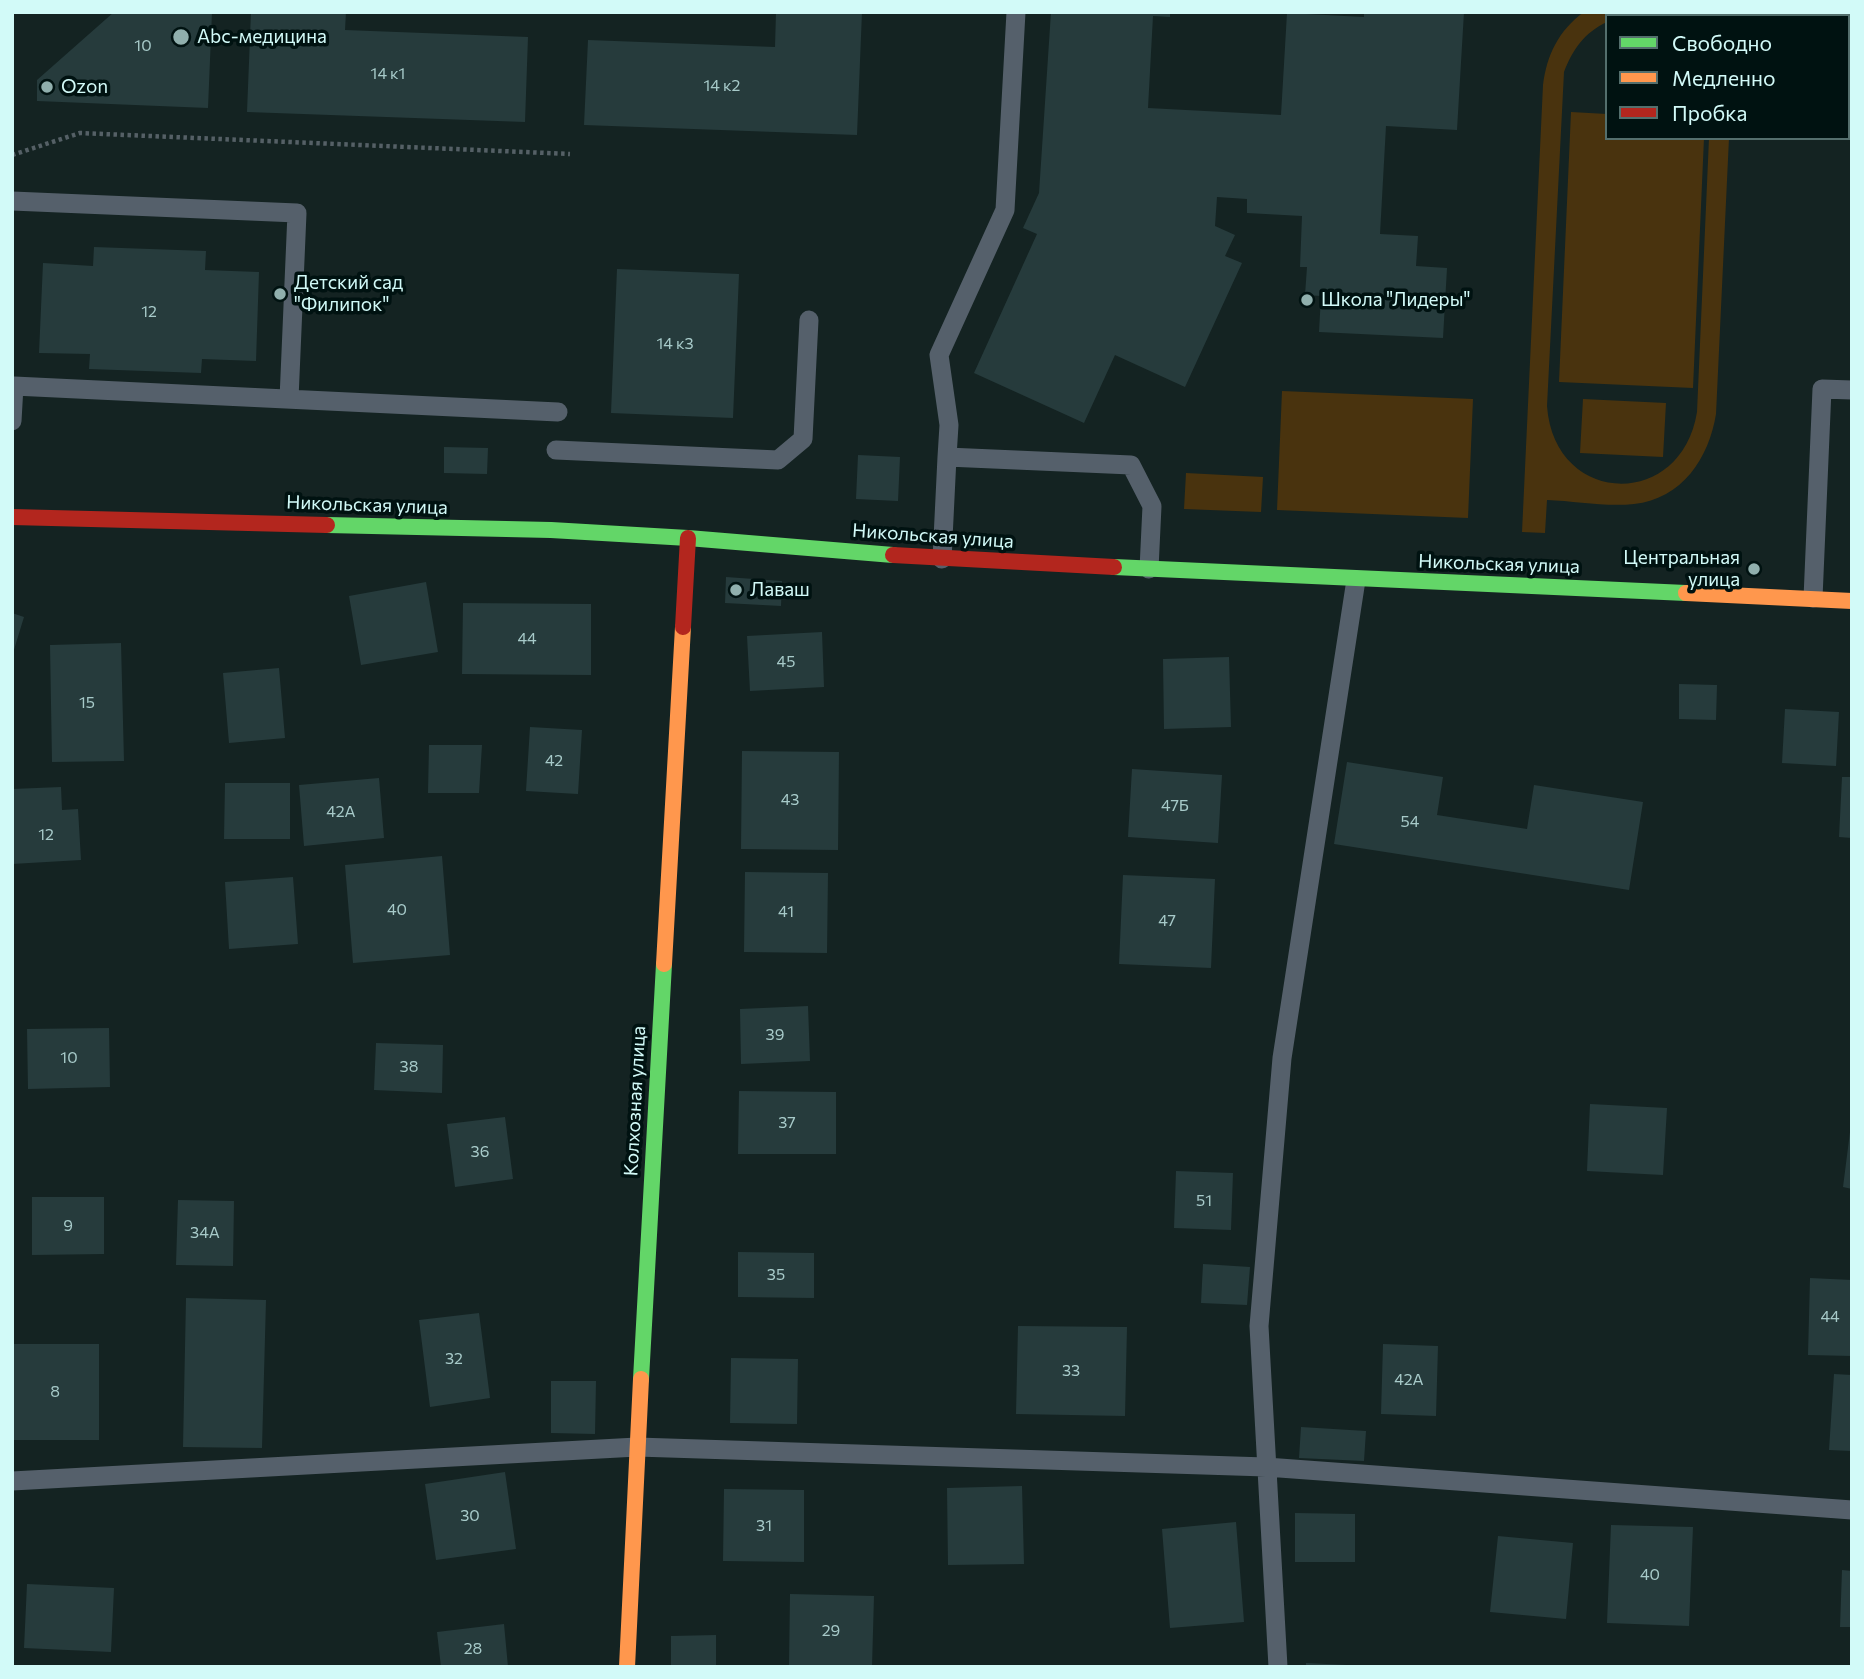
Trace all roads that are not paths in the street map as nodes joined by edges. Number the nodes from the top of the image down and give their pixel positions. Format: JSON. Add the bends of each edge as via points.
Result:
{"nodes":[{"id":1,"x":1016,"y":12,"type":"edge"},
{"id":2,"x":12,"y":201,"type":"edge"},
{"id":3,"x":808,"y":320,"type":"dead end"},
{"id":4,"x":13,"y":385,"type":"edge"},
{"id":5,"x":1852,"y":390,"type":"edge"},
{"id":6,"x":289,"y":399,"type":"junction"},
{"id":7,"x":558,"y":412,"type":"dead end"},
{"id":8,"x":12,"y":421,"type":"edge"},
{"id":9,"x":556,"y":450,"type":"dead end"},
{"id":10,"x":947,"y":457,"type":"junction"},
{"id":11,"x":12,"y":517,"type":"edge"},
{"id":12,"x":688,"y":538,"type":"junction"},
{"id":13,"x":942,"y":559,"type":"junction"},
{"id":14,"x":1149,"y":569,"type":"junction"},
{"id":15,"x":1356,"y":580,"type":"junction"},
{"id":16,"x":1813,"y":598,"type":"junction"},
{"id":17,"x":1852,"y":601,"type":"edge"},
{"id":18,"x":637,"y":1447,"type":"junction"},
{"id":19,"x":1266,"y":1467,"type":"junction"},
{"id":20,"x":12,"y":1481,"type":"edge"},
{"id":21,"x":1852,"y":1510,"type":"edge"},
{"id":22,"x":627,"y":1667,"type":"edge"},
{"id":23,"x":1278,"y":1667,"type":"edge"}],
"edges":[{"from":1,"to":10,"type":"lane","via":[[1005,210],[939,355],[949,425]]},
{"from":2,"to":6,"type":"lane","via":[[297,213]]},
{"from":3,"to":9,"type":"lane","via":[[803,439],[778,460]]},
{"from":4,"to":6,"type":"lane"},
{"from":4,"to":8,"type":"lane"},
{"from":5,"to":16,"type":"lane","via":[[1822,389]]},
{"from":6,"to":7,"type":"lane"},
{"from":10,"to":13,"type":"lane"},
{"from":10,"to":14,"type":"lane","via":[[1130,465],[1152,506]]},
{"from":11,"to":12,"type":"street","name":"Никольская улица","via":[[551,530]]},
{"from":12,"to":13,"type":"street","name":"Никольская улица"},
{"from":12,"to":18,"type":"street","name":"Колхозная улица"},
{"from":13,"to":14,"type":"street","name":"Никольская улица"},
{"from":14,"to":15,"type":"street","name":"Никольская улица"},
{"from":15,"to":16,"type":"street","name":"Никольская улица"},
{"from":15,"to":19,"type":"lane","via":[[1282,1058],[1259,1326]]},
{"from":16,"to":17,"type":"street","name":"Никольская улица"},
{"from":18,"to":19,"type":"lane"},
{"from":18,"to":20,"type":"lane"},
{"from":18,"to":22,"type":"street","name":"Колхозная улица"},
{"from":19,"to":21,"type":"lane"},
{"from":19,"to":23,"type":"lane"}]}
